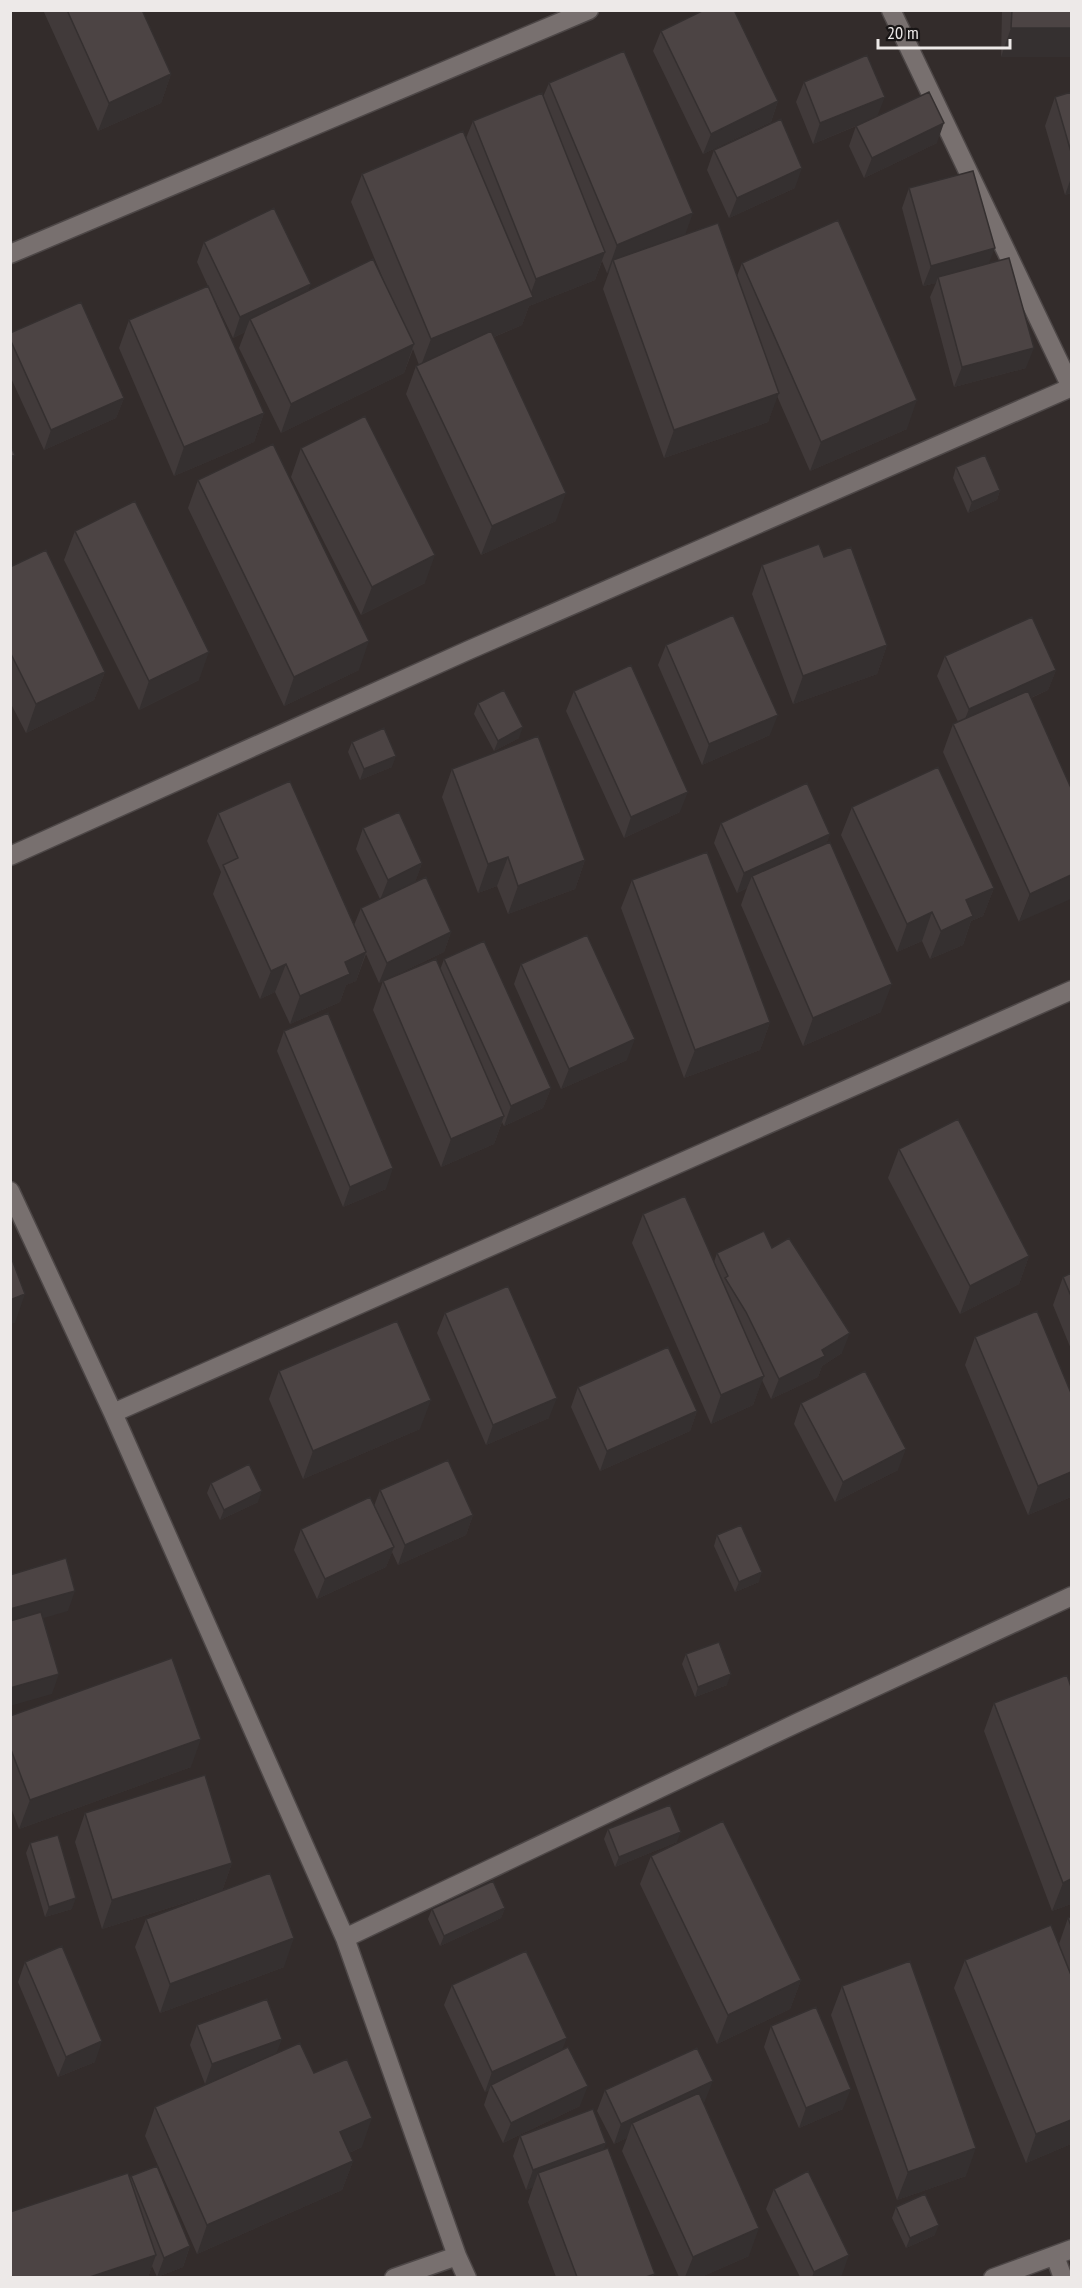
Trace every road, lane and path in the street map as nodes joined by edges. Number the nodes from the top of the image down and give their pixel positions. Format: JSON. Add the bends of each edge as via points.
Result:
{"nodes":[{"id":1,"x":589,"y":10,"type":"edge"},
{"id":2,"x":891,"y":10,"type":"edge"},
{"id":3,"x":10,"y":254,"type":"edge"},
{"id":4,"x":1071,"y":387,"type":"edge"},
{"id":5,"x":10,"y":856,"type":"edge"},
{"id":6,"x":1071,"y":990,"type":"edge"},
{"id":7,"x":10,"y":1191,"type":"edge"},
{"id":8,"x":113,"y":1413,"type":"junction"},
{"id":9,"x":1071,"y":1596,"type":"edge"},
{"id":10,"x":345,"y":1938,"type":"junction"},
{"id":11,"x":1063,"y":2252,"type":"edge"},
{"id":12,"x":458,"y":2256,"type":"junction"},
{"id":13,"x":394,"y":2277,"type":"edge"},
{"id":14,"x":467,"y":2277,"type":"edge"},
{"id":15,"x":993,"y":2277,"type":"edge"},
{"id":16,"x":1063,"y":2277,"type":"edge"}],
"edges":[{"from":1,"to":3,"type":"street"},
{"from":2,"to":4,"type":"street"},
{"from":4,"to":5,"type":"street"},
{"from":6,"to":8,"type":"street"},
{"from":7,"to":8,"type":"street"},
{"from":8,"to":10,"type":"street"},
{"from":9,"to":10,"type":"street"},
{"from":10,"to":12,"type":"street"},
{"from":11,"to":15,"type":"street"},
{"from":11,"to":16,"type":"street"},
{"from":12,"to":13,"type":"street"},
{"from":12,"to":14,"type":"street"}]}
